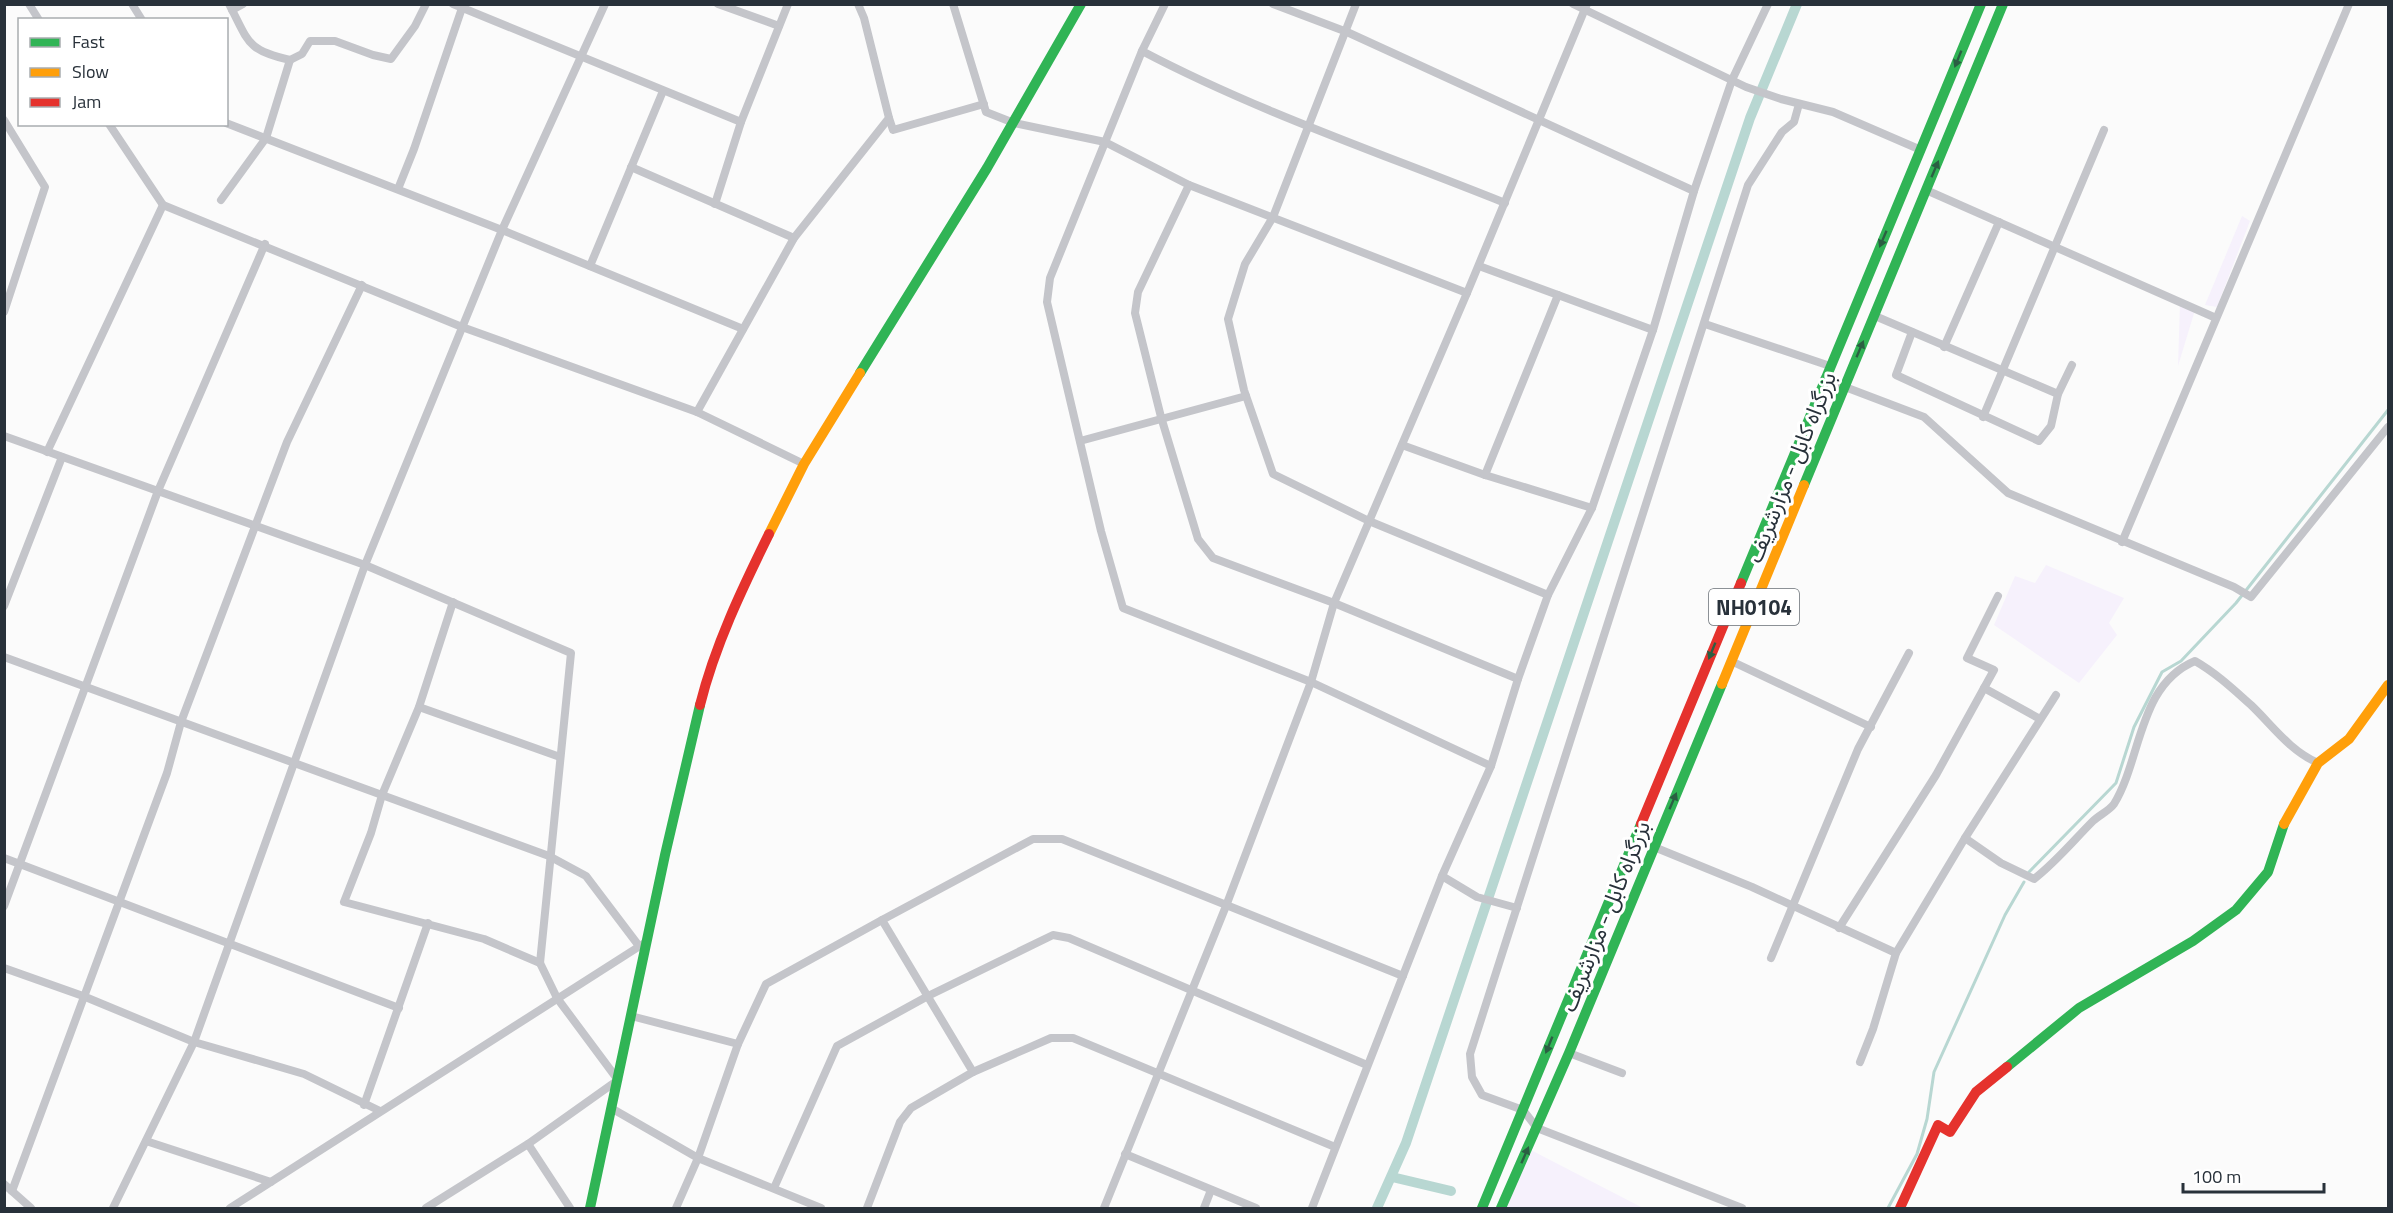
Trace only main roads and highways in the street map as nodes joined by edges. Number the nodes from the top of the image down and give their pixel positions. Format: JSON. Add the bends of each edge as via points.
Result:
{"nodes":[{"id":1,"x":1081,"y":4,"type":"edge"},
{"id":2,"x":1981,"y":4,"type":"edge"},
{"id":3,"x":2003,"y":4,"type":"edge"},
{"id":4,"x":2388,"y":685,"type":"edge"},
{"id":5,"x":591,"y":1208,"type":"edge"},
{"id":6,"x":1482,"y":1209,"type":"edge"},
{"id":7,"x":1501,"y":1209,"type":"edge"},
{"id":8,"x":1900,"y":1209,"type":"edge"}],
"edges":[{"from":1,"to":5,"type":"main road","via":[[1014,123],[804,464],[736,601],[706,681],[643,944]]},
{"from":2,"to":6,"type":"main road","name":"بزرگراه کابل - مزارشریف","number":"NH0104","one_way":true},
{"from":7,"to":3,"type":"main road","name":"بزرگراه کابل - مزارشریف","number":"NH0104","one_way":true},
{"from":4,"to":8,"type":"main road","via":[[2349,739],[2318,763],[2283,826],[2268,872],[2256,890],[2193,941],[2079,1008],[1976,1092],[1950,1132],[1938,1125]]}]}
